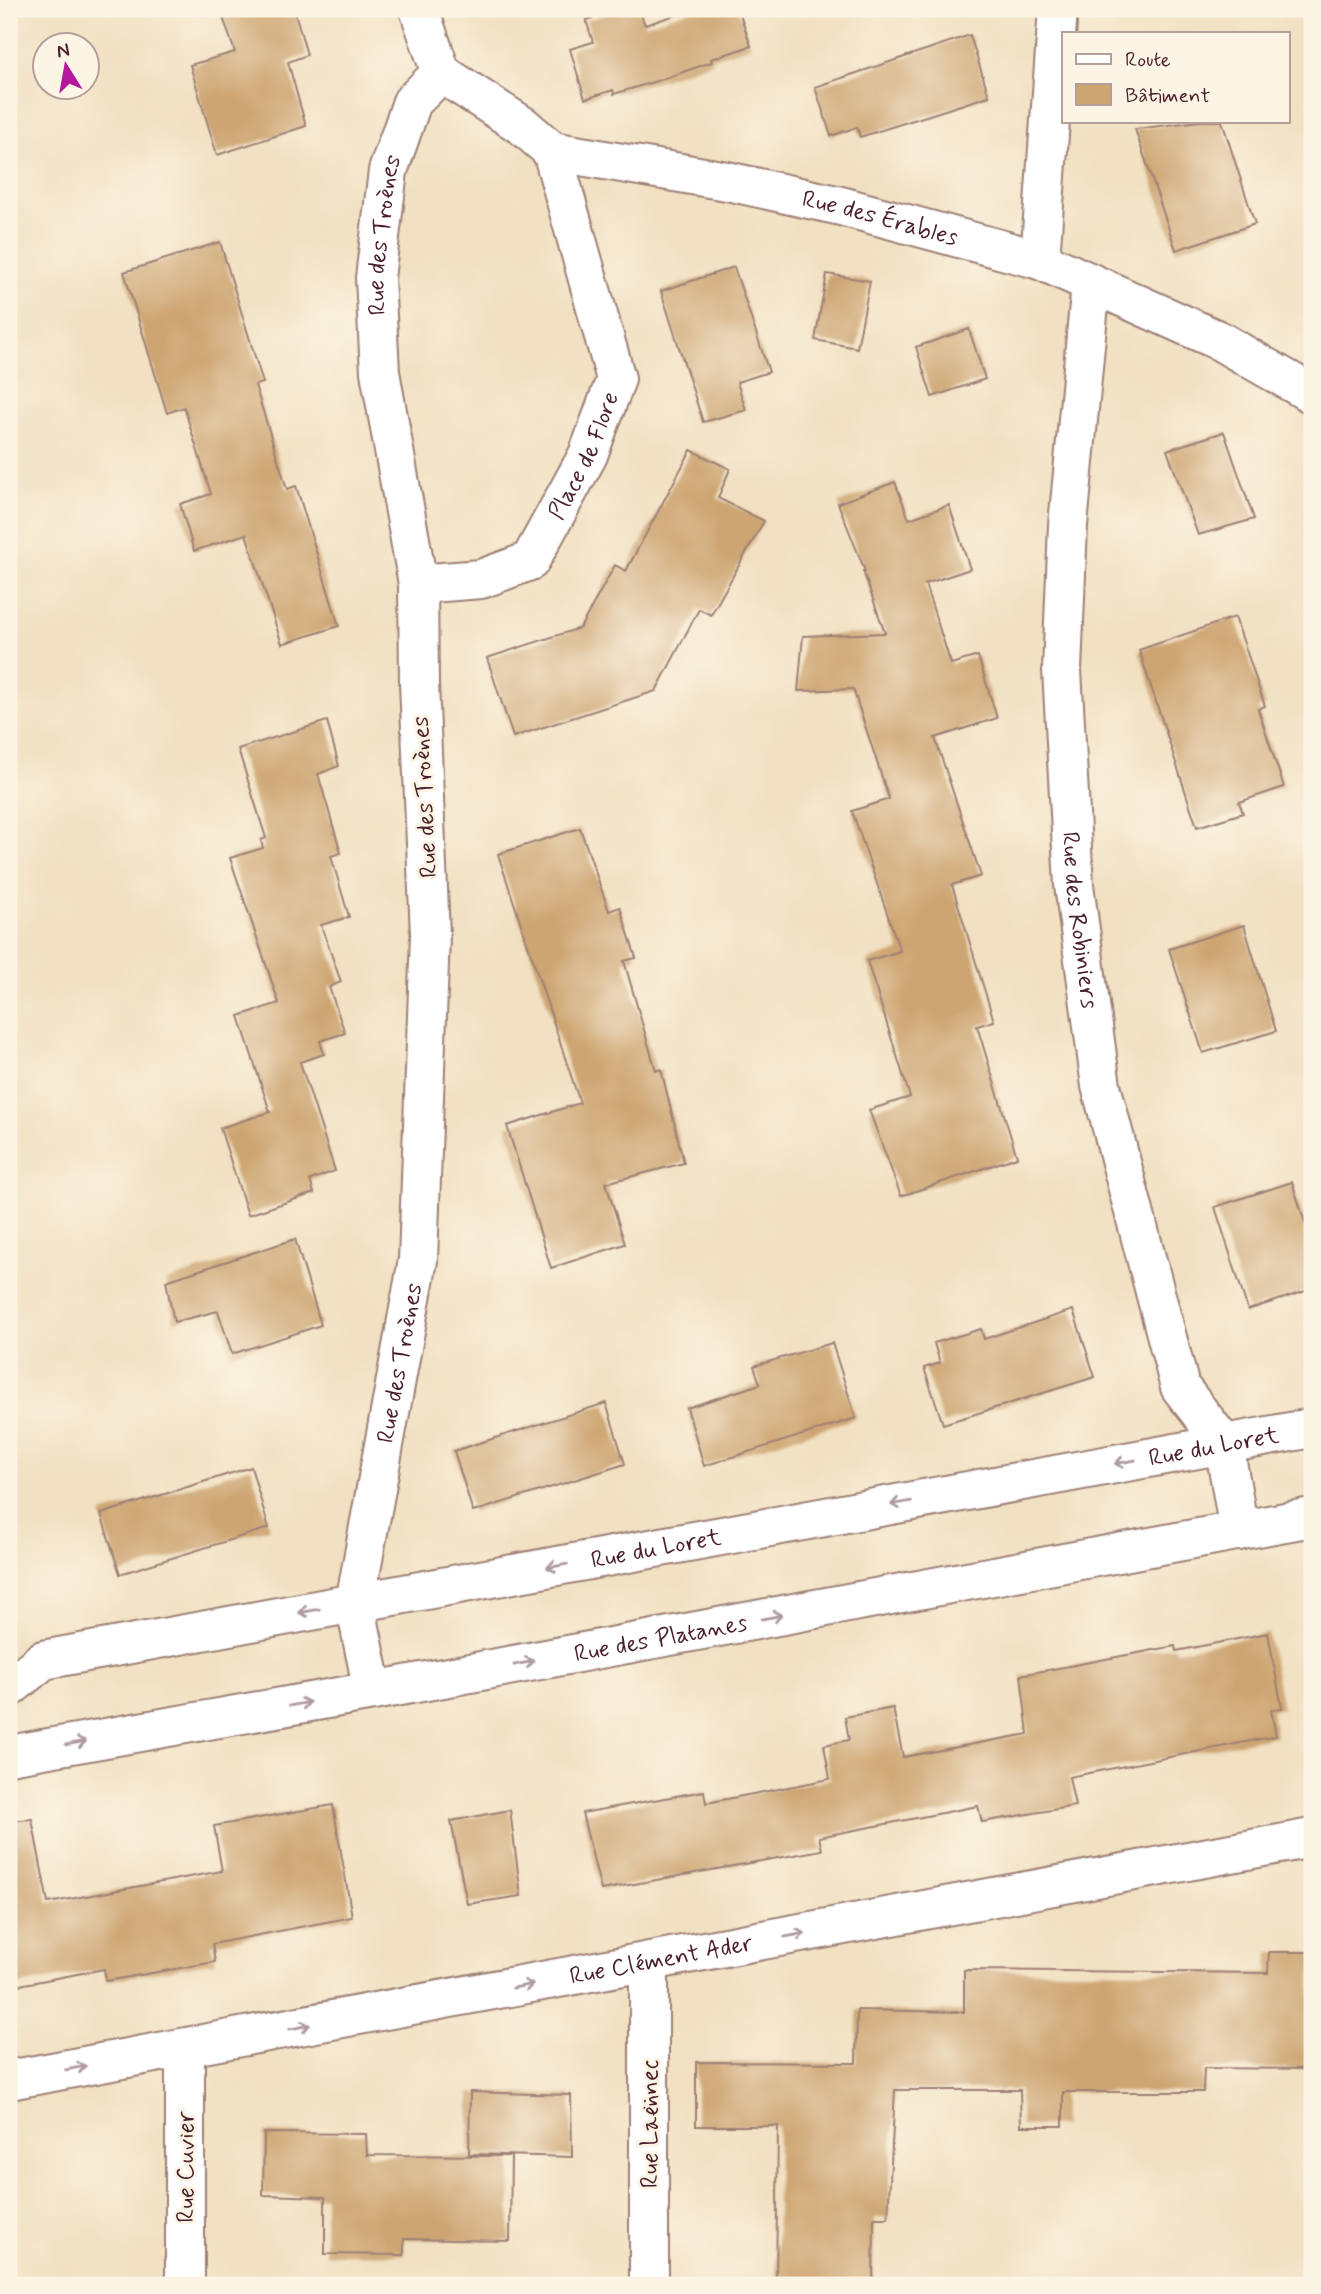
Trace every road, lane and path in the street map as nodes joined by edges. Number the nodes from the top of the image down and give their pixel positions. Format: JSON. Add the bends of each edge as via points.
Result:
{"nodes":[{"id":1,"x":419,"y":9,"type":"edge"},
{"id":2,"x":1058,"y":9,"type":"edge"},
{"id":3,"x":441,"y":74,"type":"junction"},
{"id":4,"x":552,"y":151,"type":"junction"},
{"id":5,"x":1040,"y":260,"type":"junction"},
{"id":6,"x":1091,"y":283,"type":"junction"},
{"id":7,"x":1312,"y":394,"type":"edge"},
{"id":8,"x":418,"y":583,"type":"junction"},
{"id":9,"x":1312,"y":1428,"type":"edge"},
{"id":10,"x":1224,"y":1444,"type":"junction"},
{"id":11,"x":1312,"y":1517,"type":"edge"},
{"id":12,"x":1239,"y":1531,"type":"junction"},
{"id":13,"x":355,"y":1603,"type":"junction"},
{"id":14,"x":9,"y":1688,"type":"edge"},
{"id":15,"x":373,"y":1691,"type":"junction"},
{"id":16,"x":9,"y":1755,"type":"edge"},
{"id":17,"x":1312,"y":1838,"type":"edge"},
{"id":18,"x":649,"y":1962,"type":"junction"},
{"id":19,"x":185,"y":2049,"type":"junction"},
{"id":20,"x":9,"y":2080,"type":"edge"},
{"id":21,"x":185,"y":2285,"type":"edge"},
{"id":22,"x":649,"y":2285,"type":"edge"}],
"edges":[{"from":1,"to":3,"type":"street"},
{"from":2,"to":5,"type":"street"},
{"from":3,"to":4,"type":"street","via":[[523,126]]},
{"from":3,"to":8,"type":"street","name":"Rue des Troènes","via":[[412,102],[388,171],[375,278],[380,372]]},
{"from":4,"to":5,"type":"street","name":"Rue des Érables","via":[[841,205]]},
{"from":4,"to":8,"type":"street","name":"Place de Flore","via":[[617,379],[588,455],[530,561],[481,579]]},
{"from":5,"to":6,"type":"street","name":"Rue des Érables"},
{"from":6,"to":7,"type":"street","name":"Rue des Érables","via":[[1220,341]]},
{"from":6,"to":10,"type":"street","name":"Rue des Robiniers","via":[[1068,525],[1062,670],[1074,885],[1101,1086],[1180,1387]]},
{"from":8,"to":13,"type":"street","name":"Rue des Troènes","via":[[430,935],[418,1260]]},
{"from":9,"to":10,"type":"street","name":"Rue du Loret"},
{"from":10,"to":12,"type":"street","name":"Rue des Robiniers"},
{"from":10,"to":13,"type":"street","name":"Rue du Loret","one_way":true},
{"from":11,"to":12,"type":"street","name":"Rue des Platanes"},
{"from":15,"to":12,"type":"street","name":"Rue des Platanes","one_way":true},
{"from":13,"to":14,"type":"street","name":"Rue du Loret","one_way":true,"via":[[43,1660]]},
{"from":13,"to":15,"type":"street"},
{"from":16,"to":15,"type":"street","name":"Rue des Platanes","one_way":true},
{"from":18,"to":17,"type":"street","name":"Rue Clément Ader","one_way":true},
{"from":19,"to":18,"type":"street","name":"Rue Clément Ader","one_way":true},
{"from":18,"to":22,"type":"street","name":"Rue Laënnec"},
{"from":20,"to":19,"type":"street","name":"Rue Clément Ader","one_way":true},
{"from":19,"to":21,"type":"street","name":"Rue Cuvier"}]}
